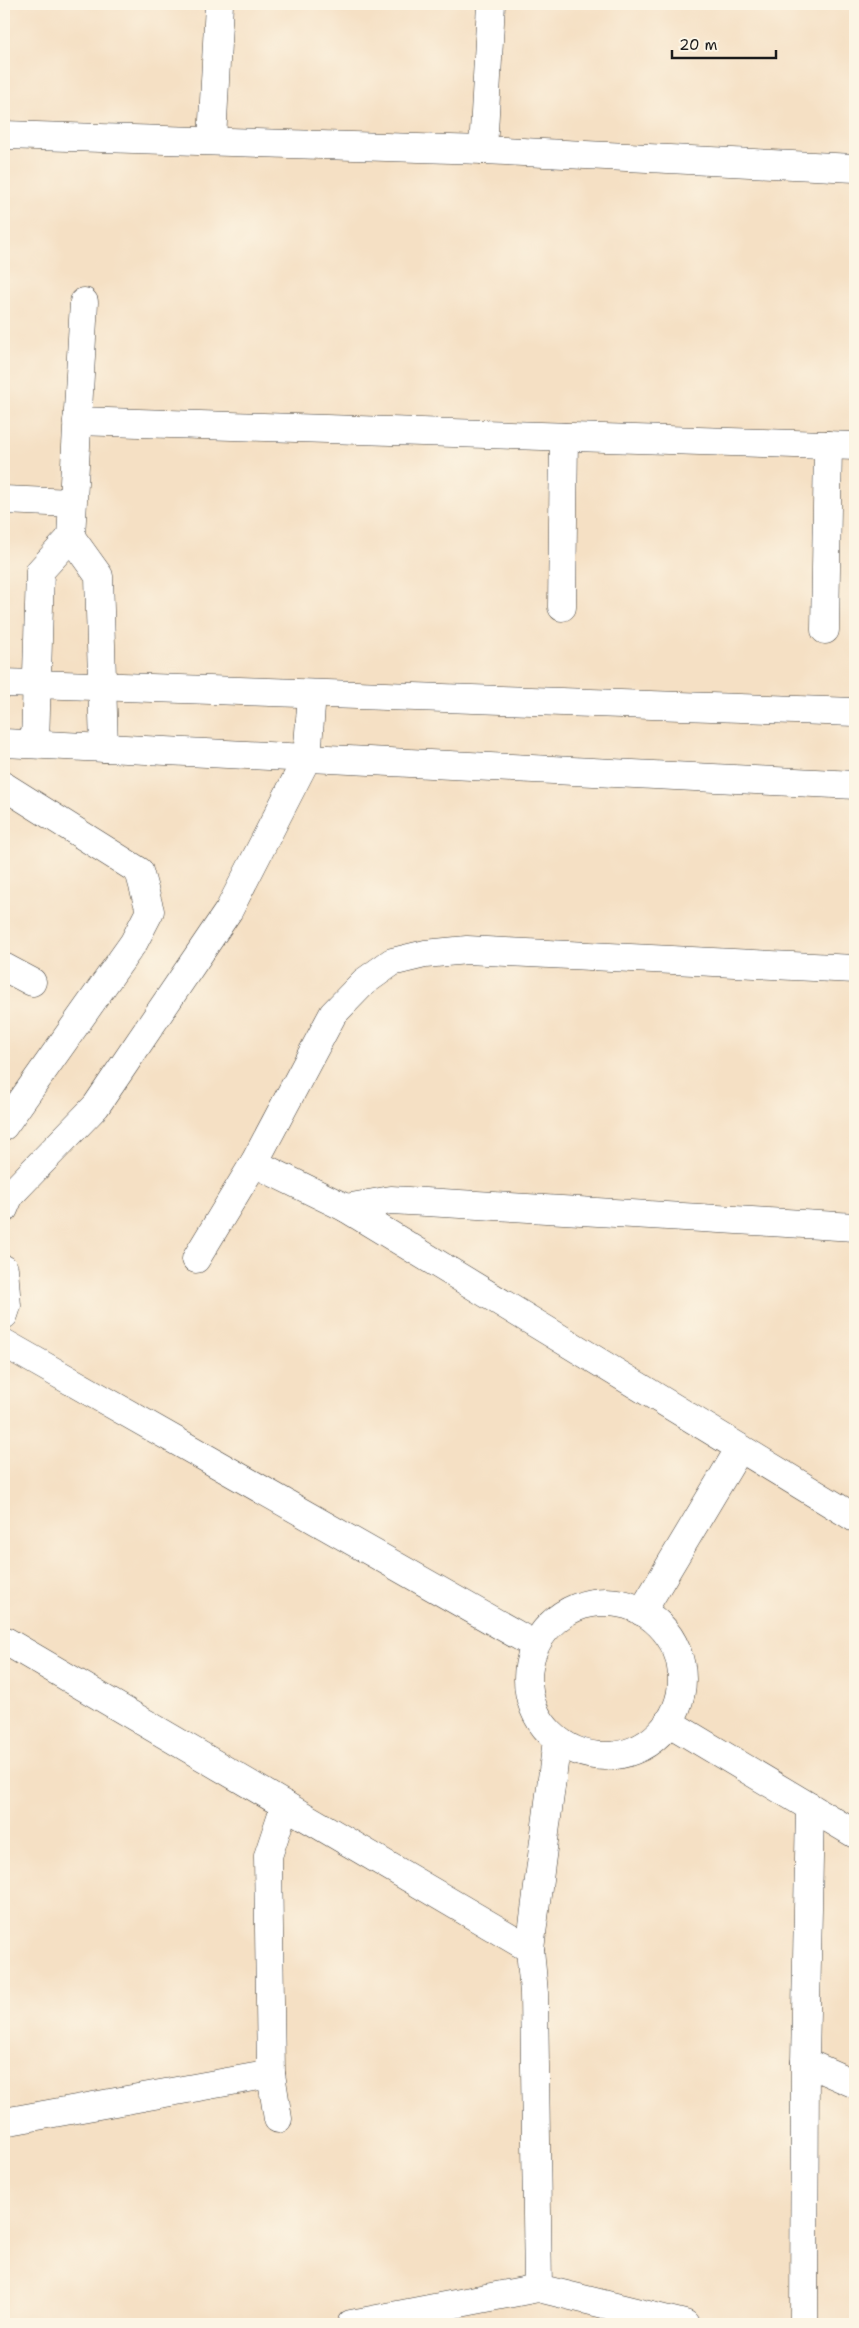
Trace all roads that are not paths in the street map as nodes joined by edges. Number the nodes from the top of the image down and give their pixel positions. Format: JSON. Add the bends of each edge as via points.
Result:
{"nodes":[{"id":1,"x":219,"y":4,"type":"edge"},
{"id":2,"x":491,"y":4,"type":"edge"},
{"id":3,"x":4,"y":134,"type":"edge"},
{"id":4,"x":212,"y":140,"type":"junction"},
{"id":5,"x":482,"y":150,"type":"junction"},
{"id":6,"x":855,"y":168,"type":"edge"},
{"id":7,"x":84,"y":302,"type":"dead end"},
{"id":8,"x":77,"y":421,"type":"junction"},
{"id":9,"x":564,"y":436,"type":"junction"},
{"id":10,"x":828,"y":446,"type":"junction"},
{"id":11,"x":855,"y":446,"type":"edge"},
{"id":12,"x":4,"y":500,"type":"edge"},
{"id":13,"x":72,"y":503,"type":"junction"},
{"id":14,"x":71,"y":537,"type":"junction"},
{"id":15,"x":562,"y":607,"type":"dead end"},
{"id":16,"x":824,"y":630,"type":"dead end"},
{"id":17,"x":4,"y":683,"type":"edge"},
{"id":18,"x":37,"y":684,"type":"junction"},
{"id":19,"x":102,"y":686,"type":"junction"},
{"id":20,"x":312,"y":694,"type":"junction"},
{"id":21,"x":855,"y":712,"type":"edge"},
{"id":22,"x":4,"y":743,"type":"edge"},
{"id":23,"x":35,"y":744,"type":"junction"},
{"id":24,"x":104,"y":748,"type":"junction"},
{"id":25,"x":307,"y":758,"type":"junction"},
{"id":26,"x":855,"y":785,"type":"edge"},
{"id":27,"x":4,"y":786,"type":"edge"},
{"id":28,"x":4,"y":967,"type":"edge"},
{"id":29,"x":855,"y":969,"type":"edge"},
{"id":30,"x":32,"y":982,"type":"dead end"},
{"id":31,"x":4,"y":1126,"type":"edge"},
{"id":32,"x":254,"y":1163,"type":"junction"},
{"id":33,"x":346,"y":1208,"type":"junction"},
{"id":34,"x":4,"y":1209,"type":"edge"},
{"id":35,"x":855,"y":1227,"type":"edge"},
{"id":36,"x":196,"y":1259,"type":"dead end"},
{"id":37,"x":4,"y":1268,"type":"edge"},
{"id":38,"x":4,"y":1315,"type":"edge"},
{"id":39,"x":4,"y":1343,"type":"edge"},
{"id":40,"x":740,"y":1448,"type":"junction"},
{"id":41,"x":855,"y":1518,"type":"edge"},
{"id":42,"x":642,"y":1612,"type":"junction"},
{"id":43,"x":535,"y":1645,"type":"junction"},
{"id":44,"x":8,"y":1650,"type":"edge"},
{"id":45,"x":668,"y":1722,"type":"junction"},
{"id":46,"x":557,"y":1740,"type":"junction"},
{"id":47,"x":285,"y":1805,"type":"junction"},
{"id":48,"x":810,"y":1807,"type":"junction"},
{"id":49,"x":855,"y":1834,"type":"edge"},
{"id":50,"x":530,"y":1949,"type":"junction"},
{"id":51,"x":805,"y":2062,"type":"junction"},
{"id":52,"x":271,"y":2074,"type":"junction"},
{"id":53,"x":855,"y":2084,"type":"edge"},
{"id":54,"x":278,"y":2120,"type":"dead end"},
{"id":55,"x":4,"y":2122,"type":"edge"},
{"id":56,"x":538,"y":2288,"type":"junction"},
{"id":57,"x":351,"y":2324,"type":"edge"},
{"id":58,"x":685,"y":2324,"type":"edge"},
{"id":59,"x":804,"y":2324,"type":"edge"}],
"edges":[{"from":1,"to":4,"type":"street"},
{"from":2,"to":5,"type":"street"},
{"from":3,"to":4,"type":"street"},
{"from":4,"to":5,"type":"street"},
{"from":5,"to":6,"type":"street"},
{"from":7,"to":8,"type":"street"},
{"from":8,"to":9,"type":"street"},
{"from":8,"to":13,"type":"street"},
{"from":9,"to":10,"type":"street"},
{"from":9,"to":15,"type":"street"},
{"from":10,"to":11,"type":"street"},
{"from":10,"to":16,"type":"street"},
{"from":12,"to":13,"type":"street"},
{"from":13,"to":14,"type":"street"},
{"from":14,"to":18,"type":"street","via":[[40,571]]},
{"from":14,"to":19,"type":"street","via":[[99,576]]},
{"from":17,"to":18,"type":"street"},
{"from":18,"to":19,"type":"street"},
{"from":18,"to":23,"type":"street"},
{"from":19,"to":20,"type":"street"},
{"from":19,"to":24,"type":"street"},
{"from":20,"to":21,"type":"street"},
{"from":20,"to":25,"type":"street"},
{"from":22,"to":23,"type":"street"},
{"from":23,"to":24,"type":"street"},
{"from":24,"to":25,"type":"street"},
{"from":25,"to":26,"type":"street"},
{"from":25,"to":34,"type":"street","via":[[229,910],[96,1106],[10,1195]]},
{"from":27,"to":31,"type":"street","via":[[139,871],[150,911],[134,942]]},
{"from":28,"to":30,"type":"street"},
{"from":29,"to":32,"type":"street","via":[[467,950],[425,954],[392,962],[364,982],[334,1014]]},
{"from":32,"to":33,"type":"street"},
{"from":32,"to":36,"type":"street"},
{"from":33,"to":35,"type":"street","via":[[391,1200]]},
{"from":33,"to":40,"type":"street"},
{"from":37,"to":38,"type":"street","via":[[7,1306]]},
{"from":39,"to":43,"type":"street"},
{"from":40,"to":41,"type":"street"},
{"from":40,"to":42,"type":"street"},
{"from":42,"to":43,"type":"street","via":[[629,1605],[602,1601],[575,1606],[553,1621]]},
{"from":42,"to":45,"type":"street","via":[[671,1638],[681,1663],[682,1690],[674,1715]]},
{"from":43,"to":46,"type":"street","via":[[528,1668],[529,1695],[539,1720]]},
{"from":44,"to":47,"type":"street"},
{"from":45,"to":46,"type":"street","via":[[657,1736],[634,1751],[608,1756],[581,1752]]},
{"from":45,"to":48,"type":"street"},
{"from":46,"to":50,"type":"street"},
{"from":47,"to":50,"type":"street"},
{"from":47,"to":52,"type":"street","via":[[268,1856]]},
{"from":48,"to":49,"type":"street"},
{"from":48,"to":51,"type":"street"},
{"from":50,"to":56,"type":"street","via":[[534,1993]]},
{"from":51,"to":53,"type":"street"},
{"from":51,"to":59,"type":"street"},
{"from":52,"to":54,"type":"street"},
{"from":52,"to":55,"type":"street"},
{"from":56,"to":57,"type":"street"},
{"from":56,"to":58,"type":"street"}]}
